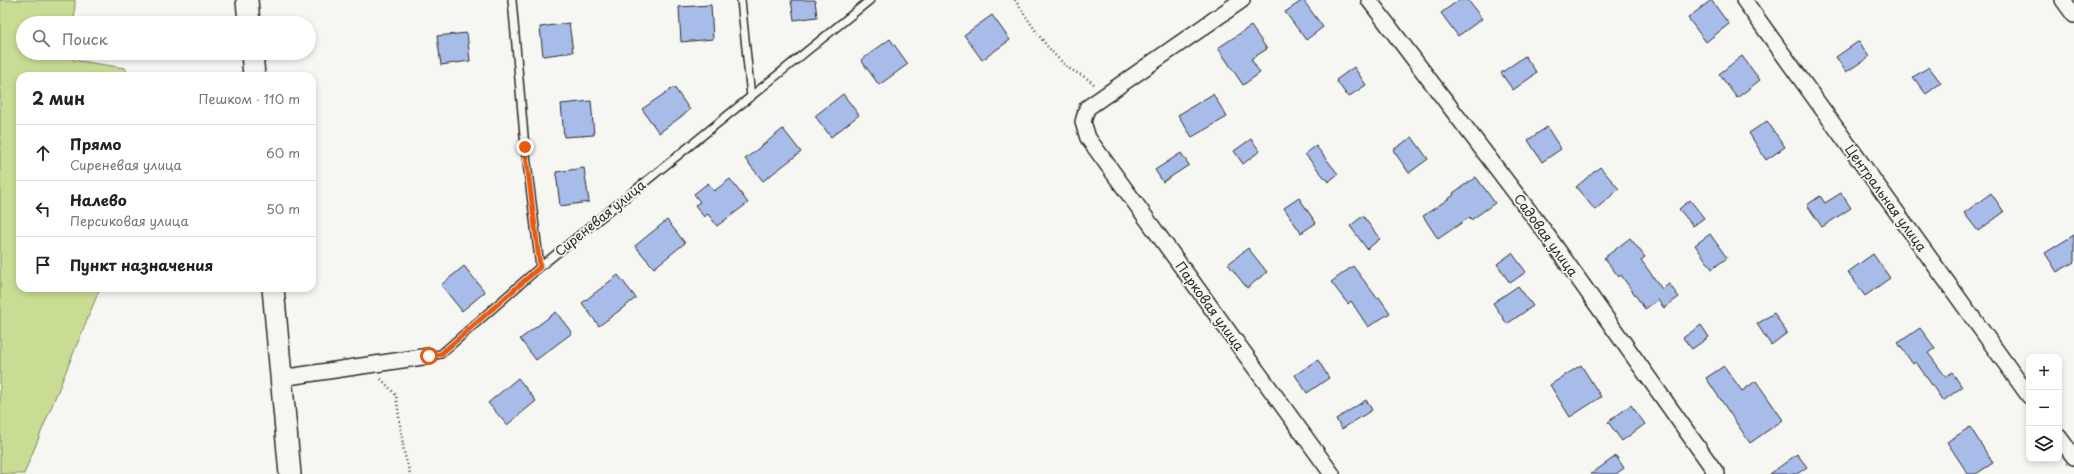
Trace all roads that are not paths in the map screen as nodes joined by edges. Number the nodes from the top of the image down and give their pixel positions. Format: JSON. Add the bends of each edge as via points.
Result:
{"nodes":[{"id":1,"x":247,"y":0,"type":"edge"},
{"id":2,"x":512,"y":0,"type":"edge"},
{"id":3,"x":741,"y":0,"type":"edge"},
{"id":4,"x":870,"y":0,"type":"edge"},
{"id":5,"x":1242,"y":0,"type":"edge"},
{"id":6,"x":1369,"y":0,"type":"edge"},
{"id":7,"x":1744,"y":0,"type":"edge"},
{"id":8,"x":2063,"y":0,"type":"edge"},
{"id":9,"x":2074,"y":15,"type":"edge"},
{"id":10,"x":248,"y":16,"type":"edge"},
{"id":11,"x":253,"y":60,"type":"edge"},
{"id":12,"x":254,"y":72,"type":"edge"},
{"id":13,"x":751,"y":97,"type":"junction"},
{"id":14,"x":540,"y":267,"type":"junction"},
{"id":15,"x":273,"y":292,"type":"edge"},
{"id":16,"x":429,"y":356,"type":"joint"},
{"id":17,"x":281,"y":378,"type":"junction"},
{"id":18,"x":2026,"y":392,"type":"edge"},
{"id":19,"x":2062,"y":441,"type":"edge"},
{"id":20,"x":2074,"y":456,"type":"edge"},
{"id":21,"x":290,"y":474,"type":"edge"},
{"id":22,"x":1332,"y":474,"type":"edge"},
{"id":23,"x":1717,"y":474,"type":"edge"}],
"edges":[{"from":1,"to":10,"type":"main road"},
{"from":2,"to":14,"type":"lane","via":[[525,147]]},
{"from":3,"to":13,"type":"lane"},
{"from":4,"to":13,"type":"lane","name":"Сиреневая улица"},
{"from":5,"to":22,"type":"street","name":"Парковая улица","via":[[1087,108],[1083,122],[1088,138]]},
{"from":6,"to":23,"type":"street","name":"Садовая улица","via":[[1545,232]]},
{"from":7,"to":18,"type":"street","name":"Центральная улица"},
{"from":8,"to":9,"type":"street"},
{"from":11,"to":12,"type":"main road"},
{"from":13,"to":14,"type":"lane","name":"Сиреневая улица"},
{"from":14,"to":16,"type":"lane","name":"Сиреневая улица","via":[[441,354]]},
{"from":15,"to":17,"type":"main road"},
{"from":16,"to":17,"type":"street","name":"Сиреневая улица"},
{"from":17,"to":21,"type":"main road"},
{"from":19,"to":20,"type":"street"}]}
